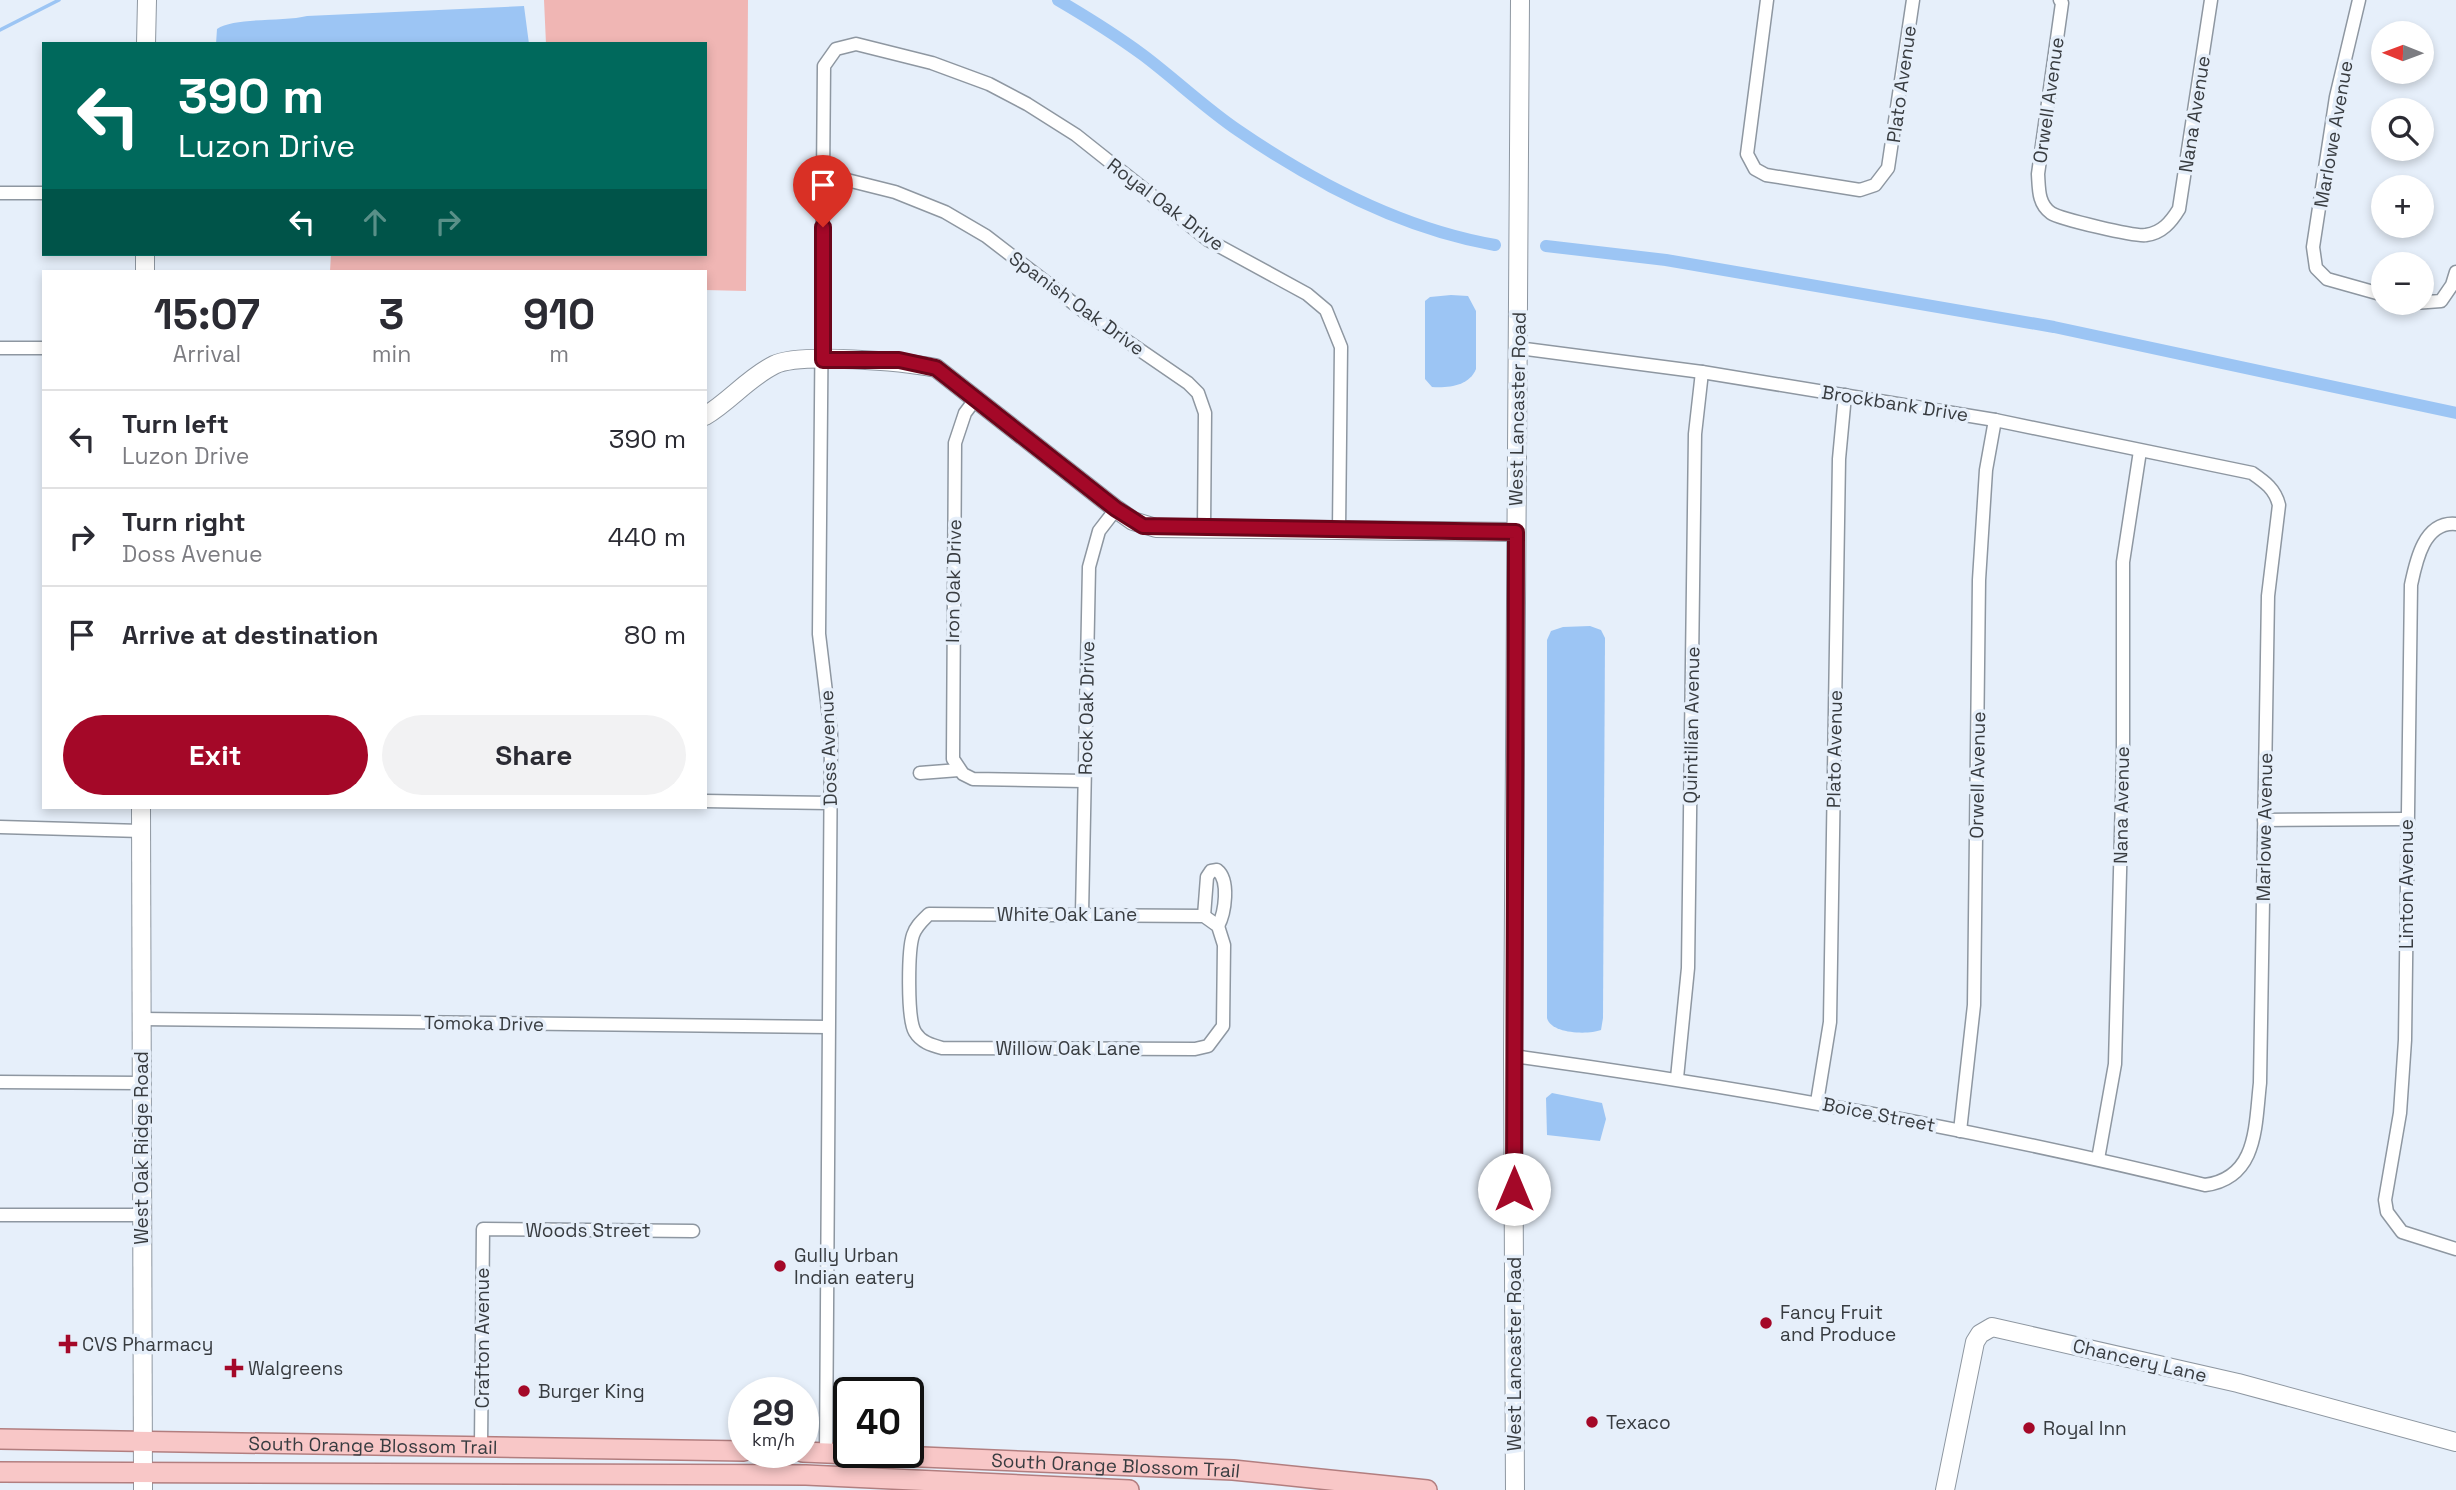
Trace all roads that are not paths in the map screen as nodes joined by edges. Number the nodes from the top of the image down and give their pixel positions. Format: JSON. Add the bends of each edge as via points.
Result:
{"nodes":[{"id":1,"x":147,"y":0,"type":"edge"},
{"id":2,"x":1520,"y":0,"type":"edge"},
{"id":3,"x":1767,"y":0,"type":"edge"},
{"id":4,"x":1913,"y":0,"type":"edge"},
{"id":5,"x":2211,"y":0,"type":"edge"},
{"id":6,"x":2359,"y":0,"type":"edge"},
{"id":7,"x":2061,"y":1,"type":"edge"},
{"id":8,"x":146,"y":42,"type":"edge"},
{"id":9,"x":836,"y":49,"type":"joint"},
{"id":10,"x":823,"y":174,"type":"junction"},
{"id":11,"x":0,"y":193,"type":"edge"},
{"id":12,"x":42,"y":193,"type":"edge"},
{"id":13,"x":2039,"y":198,"type":"joint"},
{"id":14,"x":2454,"y":279,"type":"edge"},
{"id":15,"x":2371,"y":292,"type":"edge"},
{"id":16,"x":2434,"y":302,"type":"edge"},
{"id":17,"x":0,"y":348,"type":"edge"},
{"id":18,"x":42,"y":348,"type":"edge"},
{"id":19,"x":1518,"y":348,"type":"junction"},
{"id":20,"x":823,"y":360,"type":"junction"},
{"id":21,"x":1702,"y":372,"type":"junction"},
{"id":22,"x":1845,"y":395,"type":"junction"},
{"id":23,"x":977,"y":397,"type":"junction"},
{"id":24,"x":707,"y":414,"type":"edge"},
{"id":25,"x":1995,"y":420,"type":"junction"},
{"id":26,"x":2140,"y":451,"type":"junction"},
{"id":27,"x":2266,"y":482,"type":"joint"},
{"id":28,"x":1116,"y":509,"type":"junction"},
{"id":29,"x":2456,"y":524,"type":"edge"},
{"id":30,"x":1204,"y":529,"type":"junction"},
{"id":31,"x":1339,"y":530,"type":"junction"},
{"id":32,"x":1516,"y":532,"type":"junction"},
{"id":33,"x":959,"y":770,"type":"junction"},
{"id":34,"x":920,"y":773,"type":"dead end"},
{"id":35,"x":1084,"y":781,"type":"junction"},
{"id":36,"x":707,"y":801,"type":"edge"},
{"id":37,"x":830,"y":803,"type":"junction"},
{"id":38,"x":141,"y":809,"type":"edge"},
{"id":39,"x":2406,"y":819,"type":"junction"},
{"id":40,"x":2264,"y":820,"type":"junction"},
{"id":41,"x":0,"y":827,"type":"edge"},
{"id":42,"x":141,"y":831,"type":"junction"},
{"id":43,"x":1082,"y":914,"type":"junction"},
{"id":44,"x":1204,"y":916,"type":"junction"},
{"id":45,"x":1218,"y":926,"type":"junction"},
{"id":46,"x":911,"y":978,"type":"joint"},
{"id":47,"x":141,"y":1019,"type":"junction"},
{"id":48,"x":828,"y":1027,"type":"junction"},
{"id":49,"x":1513,"y":1055,"type":"junction"},
{"id":50,"x":1677,"y":1078,"type":"junction"},
{"id":51,"x":0,"y":1082,"type":"edge"},
{"id":52,"x":140,"y":1083,"type":"junction"},
{"id":53,"x":1817,"y":1102,"type":"junction"},
{"id":54,"x":1960,"y":1131,"type":"junction"},
{"id":55,"x":2098,"y":1159,"type":"junction"},
{"id":56,"x":2239,"y":1173,"type":"joint"},
{"id":57,"x":0,"y":1215,"type":"edge"},
{"id":58,"x":141,"y":1215,"type":"junction"},
{"id":59,"x":482,"y":1229,"type":"joint"},
{"id":60,"x":693,"y":1231,"type":"dead end"},
{"id":61,"x":2456,"y":1249,"type":"edge"},
{"id":62,"x":0,"y":1438,"type":"edge"},
{"id":63,"x":143,"y":1439,"type":"junction"},
{"id":64,"x":2456,"y":1442,"type":"edge"},
{"id":65,"x":481,"y":1446,"type":"junction"},
{"id":66,"x":728,"y":1451,"type":"edge"},
{"id":67,"x":819,"y":1452,"type":"edge"},
{"id":68,"x":826,"y":1452,"type":"junction"},
{"id":69,"x":1049,"y":1461,"type":"junction"},
{"id":70,"x":0,"y":1472,"type":"edge"},
{"id":71,"x":806,"y":1475,"type":"junction"},
{"id":72,"x":143,"y":1482,"type":"edge"},
{"id":73,"x":1020,"y":1483,"type":"junction"},
{"id":74,"x":1129,"y":1490,"type":"edge"},
{"id":75,"x":1427,"y":1490,"type":"edge"},
{"id":76,"x":1514,"y":1490,"type":"edge"},
{"id":77,"x":1945,"y":1490,"type":"edge"}],
"edges":[{"from":1,"to":8,"type":"street"},
{"from":2,"to":19,"type":"street","name":"West Lancaster Road"},
{"from":3,"to":4,"type":"street","name":"Plato Avenue","via":[[1747,155],[1755,169],[1766,175],[1860,190],[1875,185],[1888,167]]},
{"from":5,"to":13,"type":"street","name":"Nana Avenue","via":[[2179,209],[2169,225],[2145,236],[2064,219],[2050,213]]},
{"from":6,"to":15,"type":"street","name":"Marlowe Avenue","via":[[2336,97],[2313,247],[2316,268],[2327,279]]},
{"from":7,"to":13,"type":"street","name":"Orwell Avenue","via":[[2038,174]]},
{"from":9,"to":10,"type":"street","name":"Doss Avenue","via":[[824,66]]},
{"from":9,"to":31,"type":"street","name":"Royal Oak Drive","via":[[856,44],[932,63],[1027,104],[1076,135],[1208,240],[1307,294],[1326,310],[1341,347]]},
{"from":10,"to":20,"type":"street","name":"Doss Avenue"},
{"from":10,"to":30,"type":"street","name":"Spanish Oak Drive","via":[[895,192],[955,218],[1188,383],[1198,393],[1205,413]]},
{"from":11,"to":12,"type":"street"},
{"from":14,"to":16,"type":"street","via":[[2441,301]]},
{"from":17,"to":18,"type":"street"},
{"from":19,"to":21,"type":"street","name":"Brockbank Drive"},
{"from":19,"to":32,"type":"street","name":"West Lancaster Road"},
{"from":20,"to":23,"type":"street","via":[[899,360],[936,368]]},
{"from":20,"to":24,"type":"street","via":[[778,363],[754,376]]},
{"from":20,"to":37,"type":"street","name":"Doss Avenue","via":[[819,634],[831,734]]},
{"from":21,"to":22,"type":"street","name":"Brockbank Drive"},
{"from":21,"to":50,"type":"street","name":"Quintilian Avenue","via":[[1695,434],[1688,968]]},
{"from":22,"to":25,"type":"street","name":"Brockbank Drive"},
{"from":22,"to":53,"type":"street","name":"Plato Avenue","via":[[1839,473],[1830,1022]]},
{"from":23,"to":28,"type":"street"},
{"from":23,"to":33,"type":"street","name":"Iron Oak Drive","via":[[965,413],[954,443],[951,746]]},
{"from":25,"to":26,"type":"street","name":"Brockbank Drive"},
{"from":25,"to":54,"type":"street","name":"Orwell Avenue","via":[[1986,470],[1979,580],[1974,1004]]},
{"from":26,"to":27,"type":"street","name":"Brockbank Drive","via":[[2252,473]]},
{"from":26,"to":55,"type":"street","name":"Nana Avenue","via":[[2123,562],[2115,1064]]},
{"from":27,"to":40,"type":"street","name":"Marlowe Avenue","via":[[2279,505],[2268,596]]},
{"from":28,"to":30,"type":"street","via":[[1143,526]]},
{"from":28,"to":35,"type":"street","name":"Rock Oak Drive","via":[[1099,531],[1089,567]]},
{"from":29,"to":39,"type":"street","name":"Linton Avenue","via":[[2449,523],[2422,544],[2411,584]]},
{"from":30,"to":31,"type":"street"},
{"from":31,"to":32,"type":"street"},
{"from":32,"to":49,"type":"street","name":"West Lancaster Road"},
{"from":33,"to":34,"type":"street"},
{"from":33,"to":35,"type":"street","via":[[981,780]]},
{"from":35,"to":43,"type":"street","name":"Rock Oak Drive"},
{"from":36,"to":37,"type":"street"},
{"from":37,"to":48,"type":"street","name":"Doss Avenue"},
{"from":38,"to":42,"type":"street","name":"West Oak Ridge Road"},
{"from":39,"to":40,"type":"street"},
{"from":39,"to":61,"type":"street","name":"Linton Avenue","via":[[2405,1040],[2400,1113],[2385,1200],[2392,1222],[2402,1232]]},
{"from":40,"to":56,"type":"street","name":"Marlowe Avenue","via":[[2260,1083],[2250,1145]]},
{"from":41,"to":42,"type":"street"},
{"from":42,"to":47,"type":"street","name":"West Oak Ridge Road"},
{"from":43,"to":44,"type":"street","name":"White Oak Lane"},
{"from":43,"to":46,"type":"street","name":"White Oak Lane","via":[[929,914],[912,938]]},
{"from":44,"to":45,"type":"street"},
{"from":44,"to":45,"type":"street","via":[[1207,877],[1217,870],[1224,880],[1224,916]]},
{"from":45,"to":46,"type":"street","name":"Willow Oak Lane","via":[[1224,945],[1223,1026],[1208,1046],[1195,1049],[942,1048],[927,1044],[915,1033],[910,1019]]},
{"from":47,"to":48,"type":"street","name":"Tomoka Drive"},
{"from":47,"to":52,"type":"street","name":"West Oak Ridge Road"},
{"from":48,"to":68,"type":"street","name":"Doss Avenue"},
{"from":49,"to":50,"type":"street","name":"Boice Street"},
{"from":49,"to":76,"type":"street","name":"West Lancaster Road"},
{"from":50,"to":53,"type":"street","name":"Boice Street"},
{"from":51,"to":52,"type":"street"},
{"from":52,"to":58,"type":"street","name":"West Oak Ridge Road"},
{"from":53,"to":54,"type":"street","name":"Boice Street"},
{"from":54,"to":55,"type":"street","name":"Boice Street"},
{"from":55,"to":56,"type":"street","name":"Boice Street","via":[[2206,1185]]},
{"from":57,"to":58,"type":"street"},
{"from":58,"to":63,"type":"street","name":"West Oak Ridge Road"},
{"from":59,"to":60,"type":"street","name":"Woods Street"},
{"from":59,"to":65,"type":"street","name":"Crafton Avenue"},
{"from":62,"to":63,"type":"main road","name":"South Orange Blossom Trail"},
{"from":63,"to":65,"type":"main road","name":"South Orange Blossom Trail"},
{"from":63,"to":72,"type":"street","name":"West Oak Ridge Road"},
{"from":64,"to":77,"type":"street","name":"Chancery Lane","via":[[2238,1383],[1992,1327],[1975,1342]]},
{"from":65,"to":66,"type":"main road","name":"South Orange Blossom Trail"},
{"from":67,"to":68,"type":"main road","name":"South Orange Blossom Trail"},
{"from":68,"to":69,"type":"main road","name":"South Orange Blossom Trail"},
{"from":68,"to":71,"type":"main road"},
{"from":69,"to":73,"type":"main road","via":[[1026,1472]]},
{"from":69,"to":75,"type":"main road","name":"South Orange Blossom Trail","via":[[1245,1471]]},
{"from":70,"to":72,"type":"main road","name":"South Orange Blossom Trail"},
{"from":71,"to":72,"type":"main road","name":"South Orange Blossom Trail"},
{"from":71,"to":73,"type":"main road","name":"South Orange Blossom Trail"},
{"from":73,"to":74,"type":"main road","name":"South Orange Blossom Trail"}]}
